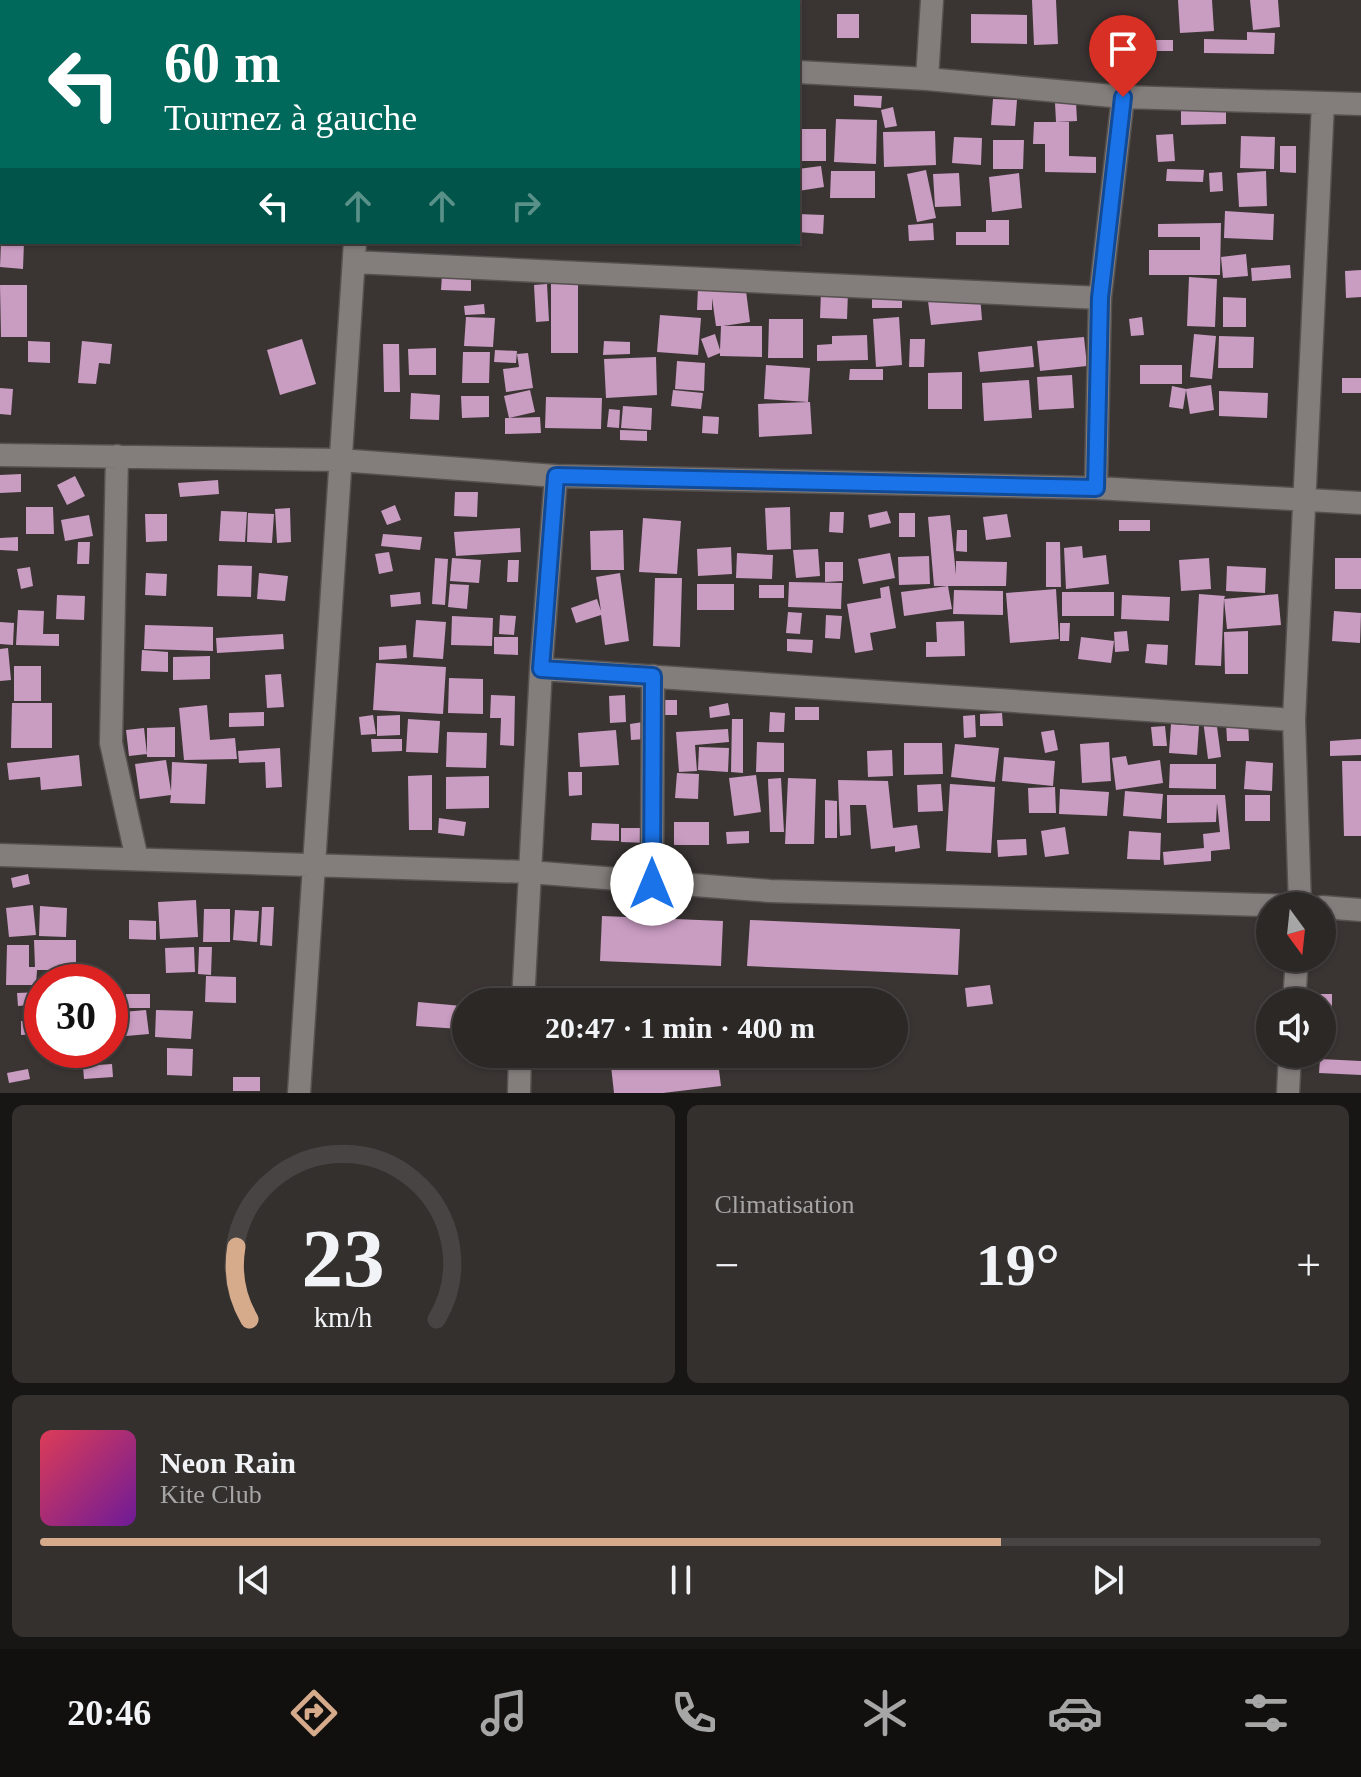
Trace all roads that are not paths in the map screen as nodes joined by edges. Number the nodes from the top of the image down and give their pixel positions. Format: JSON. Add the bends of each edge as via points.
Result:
{"nodes":[{"id":1,"x":932,"y":0,"type":"edge"},
{"id":2,"x":800,"y":72,"type":"edge"},
{"id":3,"x":927,"y":79,"type":"junction"},
{"id":4,"x":1123,"y":97,"type":"junction"},
{"id":5,"x":1323,"y":103,"type":"junction"},
{"id":6,"x":1361,"y":104,"type":"edge"},
{"id":7,"x":355,"y":252,"type":"edge"},
{"id":8,"x":1100,"y":298,"type":"junction"},
{"id":9,"x":0,"y":455,"type":"edge"},
{"id":10,"x":117,"y":456,"type":"junction"},
{"id":11,"x":339,"y":460,"type":"junction"},
{"id":12,"x":556,"y":476,"type":"junction"},
{"id":13,"x":1096,"y":488,"type":"junction"},
{"id":14,"x":1303,"y":499,"type":"junction"},
{"id":15,"x":1361,"y":503,"type":"edge"},
{"id":16,"x":541,"y":669,"type":"junction"},
{"id":17,"x":653,"y":676,"type":"junction"},
{"id":18,"x":1294,"y":720,"type":"junction"},
{"id":19,"x":0,"y":855,"type":"edge"},
{"id":20,"x":137,"y":859,"type":"junction"},
{"id":21,"x":314,"y":864,"type":"junction"},
{"id":22,"x":529,"y":872,"type":"junction"},
{"id":23,"x":652,"y":884,"type":"junction"},
{"id":24,"x":1298,"y":892,"type":"edge"},
{"id":25,"x":1256,"y":905,"type":"edge"},
{"id":26,"x":1336,"y":908,"type":"edge"},
{"id":27,"x":1361,"y":910,"type":"edge"},
{"id":28,"x":524,"y":988,"type":"edge"},
{"id":29,"x":520,"y":1068,"type":"edge"},
{"id":30,"x":1289,"y":1068,"type":"edge"},
{"id":31,"x":299,"y":1093,"type":"edge"},
{"id":32,"x":519,"y":1093,"type":"edge"},
{"id":33,"x":1288,"y":1093,"type":"edge"}],
"edges":[{"from":1,"to":3,"type":"street"},
{"from":2,"to":3,"type":"street"},
{"from":3,"to":4,"type":"street"},
{"from":4,"to":5,"type":"street"},
{"from":4,"to":8,"type":"street"},
{"from":5,"to":6,"type":"street"},
{"from":5,"to":14,"type":"street"},
{"from":7,"to":8,"type":"street"},
{"from":7,"to":11,"type":"street"},
{"from":8,"to":13,"type":"street"},
{"from":9,"to":10,"type":"street"},
{"from":10,"to":11,"type":"street"},
{"from":10,"to":20,"type":"street","via":[[111,743]]},
{"from":11,"to":12,"type":"street"},
{"from":11,"to":21,"type":"street"},
{"from":12,"to":13,"type":"street"},
{"from":12,"to":16,"type":"street"},
{"from":13,"to":14,"type":"street"},
{"from":14,"to":15,"type":"street"},
{"from":14,"to":18,"type":"street"},
{"from":16,"to":17,"type":"street"},
{"from":16,"to":22,"type":"street"},
{"from":17,"to":18,"type":"street"},
{"from":17,"to":23,"type":"street"},
{"from":18,"to":24,"type":"street"},
{"from":19,"to":20,"type":"street"},
{"from":20,"to":21,"type":"street"},
{"from":21,"to":22,"type":"street"},
{"from":21,"to":31,"type":"street"},
{"from":22,"to":23,"type":"street"},
{"from":22,"to":28,"type":"street"},
{"from":23,"to":25,"type":"street"},
{"from":26,"to":27,"type":"street"},
{"from":29,"to":32,"type":"street"},
{"from":30,"to":33,"type":"street"}]}
